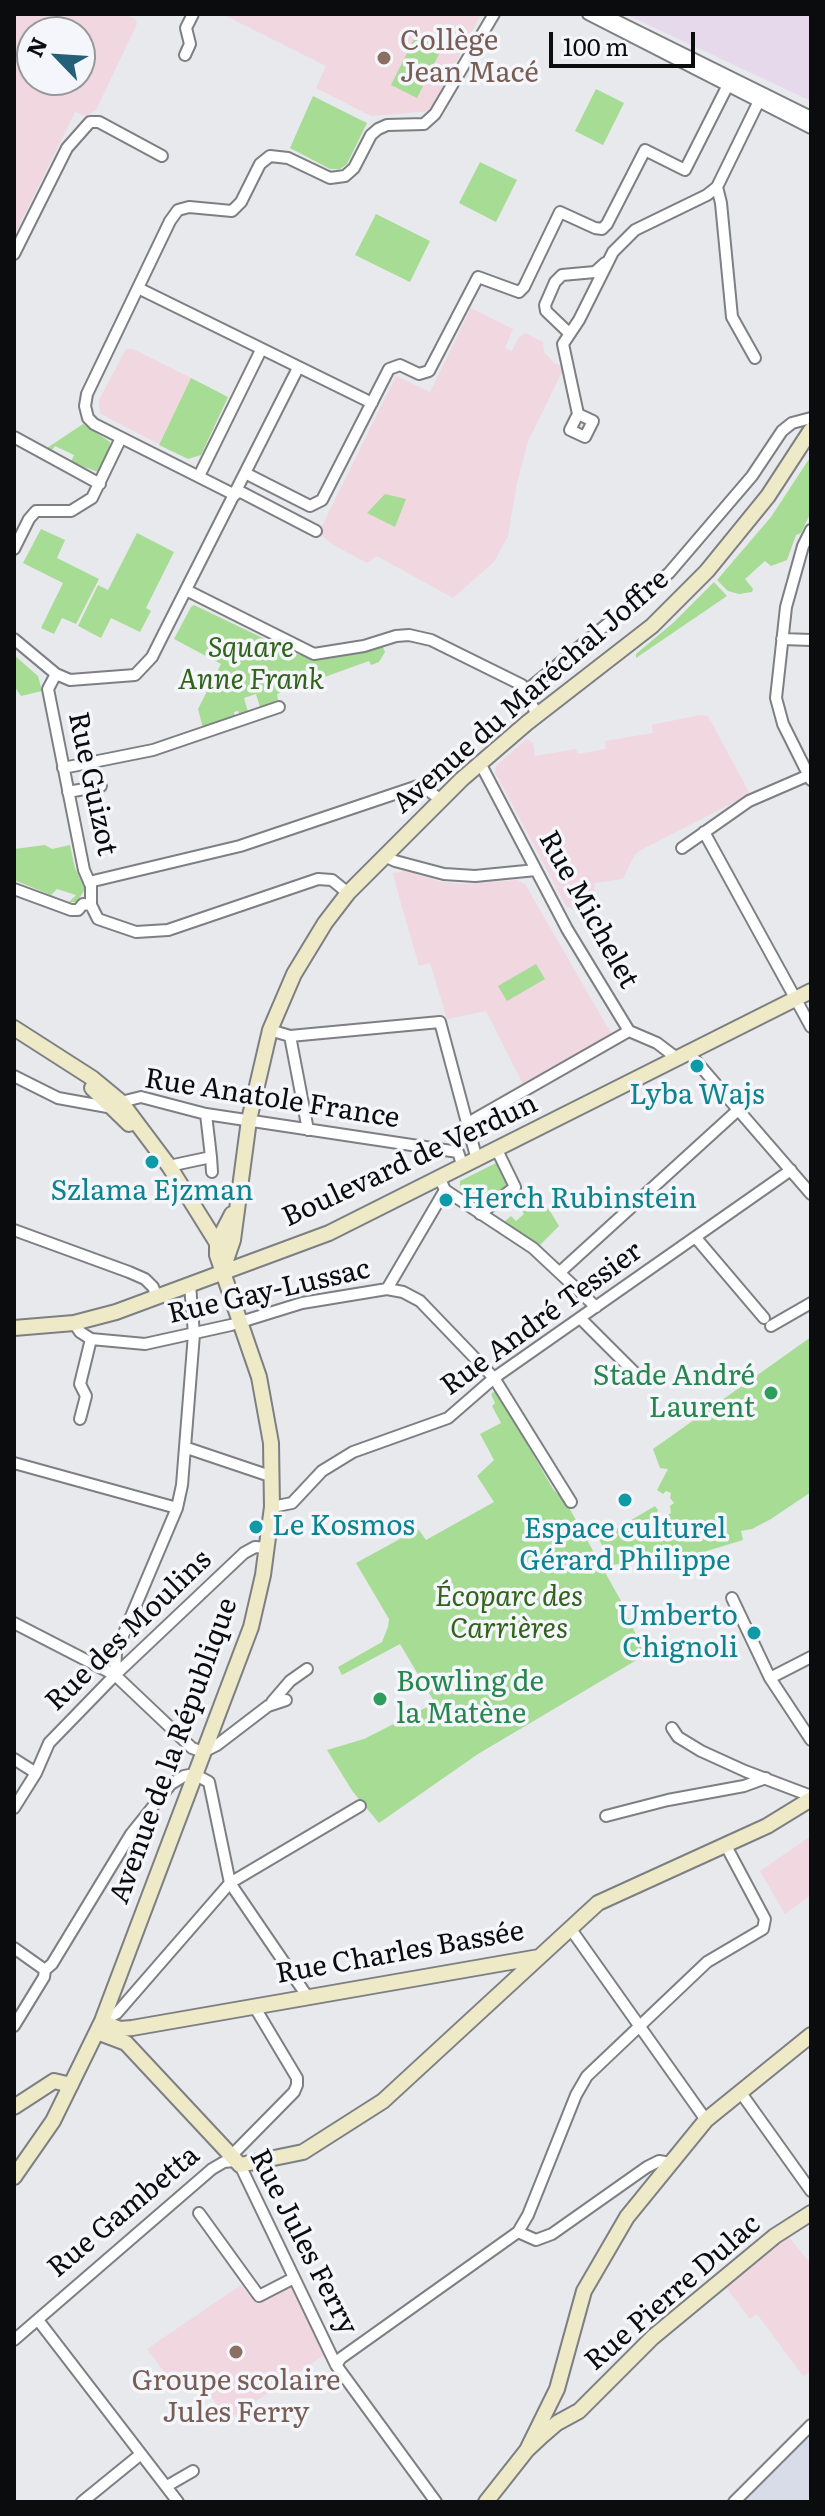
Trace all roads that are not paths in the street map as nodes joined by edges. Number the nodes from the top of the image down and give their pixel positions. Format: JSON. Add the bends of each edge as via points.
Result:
{"nodes":[{"id":1,"x":193,"y":14,"type":"edge"},
{"id":2,"x":494,"y":14,"type":"edge"},
{"id":3,"x":588,"y":14,"type":"edge"},
{"id":4,"x":603,"y":14,"type":"edge"},
{"id":5,"x":621,"y":26,"type":"junction"},
{"id":6,"x":185,"y":55,"type":"dead end"},
{"id":7,"x":728,"y":85,"type":"junction"},
{"id":8,"x":762,"y":98,"type":"junction"},
{"id":9,"x":811,"y":117,"type":"edge"},
{"id":10,"x":811,"y":128,"type":"edge"},
{"id":11,"x":162,"y":156,"type":"dead end"},
{"id":12,"x":717,"y":187,"type":"junction"},
{"id":13,"x":14,"y":254,"type":"edge"},
{"id":14,"x":609,"y":259,"type":"junction"},
{"id":15,"x":138,"y":288,"type":"junction"},
{"id":16,"x":569,"y":333,"type":"junction"},
{"id":17,"x":261,"y":350,"type":"junction"},
{"id":18,"x":755,"y":358,"type":"dead end"},
{"id":19,"x":298,"y":368,"type":"junction"},
{"id":20,"x":372,"y":403,"type":"junction"},
{"id":21,"x":578,"y":414,"type":"dead end"},
{"id":22,"x":811,"y":418,"type":"edge"},
{"id":23,"x":811,"y":430,"type":"edge"},
{"id":24,"x":14,"y":437,"type":"edge"},
{"id":25,"x":121,"y":438,"type":"junction"},
{"id":26,"x":245,"y":473,"type":"junction"},
{"id":27,"x":199,"y":476,"type":"junction"},
{"id":28,"x":100,"y":484,"type":"junction"},
{"id":29,"x":236,"y":492,"type":"junction"},
{"id":30,"x":811,"y":530,"type":"edge"},
{"id":31,"x":316,"y":531,"type":"dead end"},
{"id":32,"x":14,"y":549,"type":"edge"},
{"id":33,"x":186,"y":590,"type":"junction"},
{"id":34,"x":14,"y":639,"type":"edge"},
{"id":35,"x":782,"y":639,"type":"junction"},
{"id":36,"x":811,"y":640,"type":"edge"},
{"id":37,"x":56,"y":674,"type":"junction"},
{"id":38,"x":527,"y":690,"type":"junction"},
{"id":39,"x":279,"y":707,"type":"dead end"},
{"id":40,"x":537,"y":715,"type":"junction"},
{"id":41,"x":480,"y":763,"type":"junction"},
{"id":42,"x":63,"y":768,"type":"junction"},
{"id":43,"x":810,"y":777,"type":"edge"},
{"id":44,"x":101,"y":786,"type":"dead end"},
{"id":45,"x":68,"y":792,"type":"junction"},
{"id":46,"x":441,"y":800,"type":"junction"},
{"id":47,"x":704,"y":832,"type":"junction"},
{"id":48,"x":682,"y":848,"type":"dead end"},
{"id":49,"x":384,"y":856,"type":"junction"},
{"id":50,"x":536,"y":870,"type":"junction"},
{"id":51,"x":89,"y":882,"type":"junction"},
{"id":52,"x":14,"y":889,"type":"edge"},
{"id":53,"x":348,"y":893,"type":"junction"},
{"id":54,"x":92,"y":908,"type":"junction"},
{"id":55,"x":811,"y":991,"type":"edge"},
{"id":56,"x":794,"y":999,"type":"junction"},
{"id":57,"x":811,"y":1027,"type":"edge"},
{"id":58,"x":14,"y":1028,"type":"edge"},
{"id":59,"x":270,"y":1030,"type":"junction"},
{"id":60,"x":629,"y":1031,"type":"junction"},
{"id":61,"x":290,"y":1036,"type":"junction"},
{"id":62,"x":683,"y":1056,"type":"junction"},
{"id":63,"x":14,"y":1076,"type":"edge"},
{"id":64,"x":100,"y":1090,"type":"junction"},
{"id":65,"x":82,"y":1102,"type":"junction"},
{"id":66,"x":117,"y":1105,"type":"junction"},
{"id":67,"x":738,"y":1110,"type":"junction"},
{"id":68,"x":206,"y":1114,"type":"junction"},
{"id":69,"x":249,"y":1120,"type":"junction"},
{"id":70,"x":466,"y":1124,"type":"junction"},
{"id":71,"x":308,"y":1130,"type":"junction"},
{"id":72,"x":470,"y":1137,"type":"junction"},
{"id":73,"x":497,"y":1150,"type":"junction"},
{"id":74,"x":458,"y":1152,"type":"junction"},
{"id":75,"x":211,"y":1157,"type":"junction"},
{"id":76,"x":477,"y":1160,"type":"junction"},
{"id":77,"x":169,"y":1166,"type":"junction"},
{"id":78,"x":463,"y":1167,"type":"junction"},
{"id":79,"x":791,"y":1170,"type":"junction"},
{"id":80,"x":212,"y":1172,"type":"dead end"},
{"id":81,"x":443,"y":1185,"type":"junction"},
{"id":82,"x":810,"y":1192,"type":"edge"},
{"id":83,"x":236,"y":1207,"type":"junction"},
{"id":84,"x":480,"y":1214,"type":"junction"},
{"id":85,"x":14,"y":1230,"type":"edge"},
{"id":86,"x":696,"y":1238,"type":"junction"},
{"id":87,"x":217,"y":1243,"type":"junction"},
{"id":88,"x":222,"y":1272,"type":"junction"},
{"id":89,"x":560,"y":1272,"type":"junction"},
{"id":90,"x":190,"y":1285,"type":"junction"},
{"id":91,"x":387,"y":1289,"type":"junction"},
{"id":92,"x":157,"y":1297,"type":"junction"},
{"id":93,"x":811,"y":1303,"type":"edge"},
{"id":94,"x":596,"y":1307,"type":"junction"},
{"id":95,"x":580,"y":1318,"type":"junction"},
{"id":96,"x":74,"y":1323,"type":"junction"},
{"id":97,"x":240,"y":1323,"type":"junction"},
{"id":98,"x":14,"y":1328,"type":"edge"},
{"id":99,"x":194,"y":1334,"type":"junction"},
{"id":100,"x":91,"y":1339,"type":"junction"},
{"id":101,"x":636,"y":1374,"type":"dead end"},
{"id":102,"x":494,"y":1378,"type":"junction"},
{"id":103,"x":80,"y":1419,"type":"dead end"},
{"id":104,"x":187,"y":1448,"type":"junction"},
{"id":105,"x":14,"y":1463,"type":"edge"},
{"id":106,"x":273,"y":1477,"type":"junction"},
{"id":107,"x":571,"y":1502,"type":"dead end"},
{"id":108,"x":272,"y":1507,"type":"junction"},
{"id":109,"x":177,"y":1508,"type":"junction"},
{"id":110,"x":267,"y":1548,"type":"junction"},
{"id":111,"x":732,"y":1598,"type":"dead end"},
{"id":112,"x":14,"y":1623,"type":"edge"},
{"id":113,"x":811,"y":1657,"type":"edge"},
{"id":114,"x":307,"y":1669,"type":"dead end"},
{"id":115,"x":115,"y":1675,"type":"junction"},
{"id":116,"x":770,"y":1678,"type":"junction"},
{"id":117,"x":286,"y":1700,"type":"dead end"},
{"id":118,"x":268,"y":1706,"type":"junction"},
{"id":119,"x":672,"y":1728,"type":"dead end"},
{"id":120,"x":811,"y":1740,"type":"edge"},
{"id":121,"x":203,"y":1752,"type":"junction"},
{"id":122,"x":14,"y":1759,"type":"edge"},
{"id":123,"x":36,"y":1773,"type":"junction"},
{"id":124,"x":194,"y":1774,"type":"junction"},
{"id":125,"x":766,"y":1778,"type":"junction"},
{"id":126,"x":811,"y":1797,"type":"edge"},
{"id":127,"x":360,"y":1806,"type":"dead end"},
{"id":128,"x":14,"y":1808,"type":"edge"},
{"id":129,"x":606,"y":1816,"type":"dead end"},
{"id":130,"x":725,"y":1844,"type":"junction"},
{"id":131,"x":230,"y":1883,"type":"junction"},
{"id":132,"x":570,"y":1928,"type":"junction"},
{"id":133,"x":14,"y":1948,"type":"edge"},
{"id":134,"x":539,"y":1957,"type":"junction"},
{"id":135,"x":45,"y":1970,"type":"junction"},
{"id":136,"x":307,"y":1996,"type":"junction"},
{"id":137,"x":254,"y":2006,"type":"junction"},
{"id":138,"x":640,"y":2025,"type":"junction"},
{"id":139,"x":14,"y":2026,"type":"edge"},
{"id":140,"x":104,"y":2028,"type":"junction"},
{"id":141,"x":811,"y":2035,"type":"edge"},
{"id":142,"x":71,"y":2085,"type":"junction"},
{"id":143,"x":741,"y":2093,"type":"junction"},
{"id":144,"x":14,"y":2107,"type":"edge"},
{"id":145,"x":706,"y":2120,"type":"junction"},
{"id":146,"x":235,"y":2161,"type":"junction"},
{"id":147,"x":670,"y":2163,"type":"junction"},
{"id":148,"x":14,"y":2177,"type":"edge"},
{"id":149,"x":811,"y":2191,"type":"edge"},
{"id":150,"x":199,"y":2213,"type":"dead end"},
{"id":151,"x":811,"y":2213,"type":"edge"},
{"id":152,"x":518,"y":2232,"type":"junction"},
{"id":153,"x":294,"y":2278,"type":"junction"},
{"id":154,"x":38,"y":2320,"type":"junction"},
{"id":155,"x":14,"y":2340,"type":"edge"},
{"id":156,"x":336,"y":2365,"type":"junction"},
{"id":157,"x":557,"y":2389,"type":"junction"},
{"id":158,"x":572,"y":2415,"type":"junction"},
{"id":159,"x":811,"y":2425,"type":"edge"},
{"id":160,"x":527,"y":2450,"type":"junction"},
{"id":161,"x":141,"y":2454,"type":"junction"},
{"id":162,"x":193,"y":2471,"type":"dead end"},
{"id":163,"x":167,"y":2486,"type":"junction"},
{"id":164,"x":82,"y":2502,"type":"edge"},
{"id":165,"x":178,"y":2502,"type":"edge"},
{"id":166,"x":436,"y":2502,"type":"edge"},
{"id":167,"x":486,"y":2502,"type":"edge"},
{"id":168,"x":734,"y":2502,"type":"edge"}],
"edges":[{"from":1,"to":6,"type":"street","via":[[186,28],[190,44]]},
{"from":2,"to":15,"type":"street","via":[[424,124],[378,129],[345,176],[330,178],[288,158],[270,156],[232,211],[178,210]]},
{"from":3,"to":5,"type":"street"},
{"from":4,"to":5,"type":"street"},
{"from":5,"to":7,"type":"street"},
{"from":5,"to":8,"type":"street"},
{"from":7,"to":8,"type":"street"},
{"from":7,"to":20,"type":"street","via":[[685,170],[645,150],[602,229],[560,212],[524,287],[513,292],[478,277],[429,371],[419,374],[394,366]]},
{"from":8,"to":9,"type":"street"},
{"from":8,"to":10,"type":"street"},
{"from":8,"to":12,"type":"street"},
{"from":11,"to":13,"type":"street","via":[[90,122],[67,148]]},
{"from":12,"to":14,"type":"street","via":[[635,230]]},
{"from":12,"to":18,"type":"street","via":[[732,317]]},
{"from":14,"to":16,"type":"street"},
{"from":14,"to":16,"type":"street","via":[[595,272],[562,275],[555,282],[546,311]]},
{"from":15,"to":17,"type":"street"},
{"from":15,"to":25,"type":"street","via":[[85,406],[94,424]]},
{"from":16,"to":21,"type":"street","via":[[563,344]]},
{"from":17,"to":19,"type":"street"},
{"from":17,"to":27,"type":"street"},
{"from":19,"to":20,"type":"street"},
{"from":19,"to":26,"type":"street"},
{"from":20,"to":26,"type":"street","via":[[322,500],[310,506]]},
{"from":22,"to":38,"type":"street","via":[[782,431],[752,476],[669,573]]},
{"from":23,"to":40,"type":"main road","name":"Avenue du Maréchal Joffre","via":[[768,496],[708,570],[652,626]]},
{"from":24,"to":28,"type":"street"},
{"from":25,"to":27,"type":"street"},
{"from":25,"to":28,"type":"street"},
{"from":26,"to":29,"type":"street"},
{"from":27,"to":29,"type":"street"},
{"from":28,"to":32,"type":"street","via":[[79,508],[36,511]]},
{"from":29,"to":31,"type":"street"},
{"from":29,"to":33,"type":"street"},
{"from":30,"to":35,"type":"street","via":[[795,571]]},
{"from":33,"to":37,"type":"street","via":[[152,657],[135,675],[70,680]]},
{"from":33,"to":38,"type":"street","via":[[314,654],[409,635],[473,659]]},
{"from":34,"to":37,"type":"street"},
{"from":35,"to":36,"type":"street"},
{"from":35,"to":43,"type":"street","via":[[776,698]]},
{"from":37,"to":42,"type":"street","name":"Rue Guizot","via":[[48,689]]},
{"from":38,"to":40,"type":"street"},
{"from":39,"to":42,"type":"street","via":[[153,750]]},
{"from":40,"to":41,"type":"main road","name":"Avenue du Maréchal Joffre"},
{"from":41,"to":46,"type":"main road","name":"Avenue du Maréchal Joffre"},
{"from":41,"to":50,"type":"street","name":"Rue Michelet"},
{"from":42,"to":45,"type":"street","name":"Rue Guizot"},
{"from":43,"to":47,"type":"street","via":[[749,801]]},
{"from":44,"to":45,"type":"street"},
{"from":45,"to":51,"type":"street","name":"Rue Guizot"},
{"from":46,"to":49,"type":"main road","name":"Avenue du Maréchal Joffre"},
{"from":46,"to":51,"type":"street","via":[[418,786],[240,846]]},
{"from":47,"to":48,"type":"street"},
{"from":47,"to":56,"type":"street"},
{"from":49,"to":50,"type":"street","via":[[444,874]]},
{"from":49,"to":53,"type":"main road","name":"Avenue du Maréchal Joffre"},
{"from":50,"to":60,"type":"street","name":"Rue Michelet"},
{"from":51,"to":54,"type":"street","name":"Rue Guizot"},
{"from":52,"to":54,"type":"street","via":[[78,910],[87,918]]},
{"from":53,"to":54,"type":"street","via":[[332,880],[318,879],[157,931],[112,925],[98,919]]},
{"from":53,"to":59,"type":"main road","name":"Avenue du Maréchal Joffre","via":[[294,974]]},
{"from":55,"to":56,"type":"main road","name":"Boulevard de Verdun"},
{"from":56,"to":57,"type":"street"},
{"from":56,"to":62,"type":"main road","name":"Boulevard de Verdun"},
{"from":58,"to":64,"type":"main road","via":[[61,1056]]},
{"from":59,"to":61,"type":"street"},
{"from":59,"to":69,"type":"main road","name":"Avenue du Maréchal Joffre"},
{"from":60,"to":62,"type":"street","name":"Rue Michelet"},
{"from":60,"to":70,"type":"street"},
{"from":61,"to":70,"type":"street","via":[[440,1022]]},
{"from":61,"to":71,"type":"street"},
{"from":62,"to":67,"type":"street","name":"Rue Michelet"},
{"from":62,"to":73,"type":"main road","name":"Boulevard de Verdun"},
{"from":63,"to":65,"type":"street","name":"Rue Anatole France","via":[[58,1098]]},
{"from":64,"to":65,"type":"street"},
{"from":64,"to":66,"type":"main road"},
{"from":65,"to":66,"type":"street","name":"Rue Anatole France"},
{"from":66,"to":68,"type":"street","name":"Rue Anatole France","via":[[141,1097]]},
{"from":66,"to":77,"type":"main road"},
{"from":67,"to":79,"type":"street","name":"Rue Michelet"},
{"from":67,"to":89,"type":"street"},
{"from":68,"to":69,"type":"street","name":"Rue Anatole France"},
{"from":68,"to":75,"type":"street"},
{"from":69,"to":71,"type":"street","name":"Rue Anatole France"},
{"from":69,"to":83,"type":"main road","name":"Avenue du Maréchal Joffre"},
{"from":70,"to":72,"type":"street"},
{"from":71,"to":74,"type":"street","name":"Rue Anatole France"},
{"from":72,"to":74,"type":"street"},
{"from":72,"to":76,"type":"street"},
{"from":73,"to":76,"type":"main road","name":"Boulevard de Verdun"},
{"from":73,"to":84,"type":"street","via":[[515,1187]]},
{"from":74,"to":78,"type":"street"},
{"from":75,"to":77,"type":"street"},
{"from":75,"to":80,"type":"street"},
{"from":76,"to":78,"type":"main road","name":"Boulevard de Verdun"},
{"from":77,"to":87,"type":"main road"},
{"from":78,"to":81,"type":"main road","name":"Boulevard de Verdun"},
{"from":79,"to":82,"type":"street","name":"Rue Michelet"},
{"from":79,"to":86,"type":"street","name":"Rue André Tessier"},
{"from":81,"to":84,"type":"street"},
{"from":81,"to":88,"type":"main road","name":"Boulevard de Verdun"},
{"from":81,"to":91,"type":"street"},
{"from":83,"to":87,"type":"main road"},
{"from":83,"to":88,"type":"main road","name":"Avenue du Maréchal Joffre","via":[[233,1240]]},
{"from":84,"to":89,"type":"street"},
{"from":85,"to":92,"type":"street","via":[[145,1279]]},
{"from":86,"to":93,"type":"street","via":[[768,1322]]},
{"from":86,"to":94,"type":"street","name":"Rue André Tessier"},
{"from":87,"to":88,"type":"main road","name":"Avenue de la République"},
{"from":88,"to":90,"type":"main road","name":"Boulevard de Verdun"},
{"from":88,"to":97,"type":"main road","name":"Avenue de la République"},
{"from":89,"to":94,"type":"street"},
{"from":90,"to":92,"type":"main road","name":"Boulevard de Verdun"},
{"from":90,"to":99,"type":"street"},
{"from":91,"to":97,"type":"street","name":"Rue Gay-Lussac","via":[[302,1303]]},
{"from":91,"to":102,"type":"street","name":"Rue Gay-Lussac","via":[[420,1301]]},
{"from":92,"to":96,"type":"main road","name":"Boulevard de Verdun"},
{"from":94,"to":95,"type":"street","name":"Rue André Tessier"},
{"from":95,"to":101,"type":"street"},
{"from":95,"to":102,"type":"street","name":"Rue André Tessier"},
{"from":96,"to":98,"type":"main road","name":"Boulevard de Verdun"},
{"from":96,"to":100,"type":"street"},
{"from":97,"to":99,"type":"street","name":"Rue Gay-Lussac"},
{"from":97,"to":106,"type":"main road","name":"Avenue de la République","via":[[268,1418]]},
{"from":99,"to":100,"type":"street","name":"Rue Gay-Lussac","via":[[145,1344]]},
{"from":99,"to":104,"type":"street"},
{"from":100,"to":103,"type":"street","via":[[80,1384],[86,1396]]},
{"from":102,"to":107,"type":"street","name":"Rue Gay-Lussac"},
{"from":102,"to":108,"type":"street","name":"Rue André Tessier","via":[[448,1418],[353,1452],[322,1471],[292,1503]]},
{"from":104,"to":106,"type":"street"},
{"from":104,"to":109,"type":"street"},
{"from":105,"to":109,"type":"street"},
{"from":106,"to":108,"type":"main road","name":"Avenue de la République"},
{"from":108,"to":110,"type":"main road","name":"Avenue de la République"},
{"from":109,"to":115,"type":"street","via":[[116,1652]]},
{"from":110,"to":115,"type":"street","name":"Rue des Moulins","via":[[244,1553]]},
{"from":110,"to":121,"type":"main road","name":"Avenue de la République","via":[[251,1627]]},
{"from":111,"to":116,"type":"street"},
{"from":112,"to":115,"type":"street"},
{"from":113,"to":116,"type":"street"},
{"from":114,"to":118,"type":"street"},
{"from":115,"to":121,"type":"street","via":[[192,1748]]},
{"from":115,"to":123,"type":"street","name":"Rue des Moulins","via":[[49,1743]]},
{"from":116,"to":120,"type":"street"},
{"from":117,"to":118,"type":"street"},
{"from":118,"to":121,"type":"street"},
{"from":119,"to":125,"type":"street","via":[[701,1751]]},
{"from":121,"to":124,"type":"main road","name":"Avenue de la République"},
{"from":122,"to":123,"type":"street"},
{"from":123,"to":128,"type":"street","name":"Rue des Moulins"},
{"from":124,"to":131,"type":"street","via":[[209,1782]]},
{"from":124,"to":135,"type":"street","via":[[171,1784],[131,1834]]},
{"from":124,"to":140,"type":"main road","name":"Avenue de la République"},
{"from":125,"to":126,"type":"street"},
{"from":125,"to":129,"type":"street"},
{"from":126,"to":130,"type":"main road","name":"Rue Charles Bassée","via":[[767,1826]]},
{"from":127,"to":131,"type":"street"},
{"from":130,"to":132,"type":"main road","name":"Rue Charles Bassée","via":[[603,1900]]},
{"from":130,"to":138,"type":"street","via":[[765,1919],[763,1929],[707,1962]]},
{"from":131,"to":136,"type":"street"},
{"from":131,"to":140,"type":"street"},
{"from":132,"to":134,"type":"main road","name":"Rue Charles Bassée"},
{"from":132,"to":138,"type":"street"},
{"from":133,"to":135,"type":"street"},
{"from":134,"to":136,"type":"main road","name":"Rue Charles Bassée"},
{"from":134,"to":146,"type":"main road","name":"Rue Gambetta","via":[[425,2065],[355,2121],[303,2152]]},
{"from":135,"to":139,"type":"street"},
{"from":136,"to":137,"type":"main road","name":"Rue Charles Bassée"},
{"from":137,"to":140,"type":"main road","name":"Rue Charles Bassée","via":[[132,2028]]},
{"from":137,"to":146,"type":"street","via":[[297,2085]]},
{"from":138,"to":145,"type":"street"},
{"from":138,"to":152,"type":"street","via":[[581,2085]]},
{"from":140,"to":142,"type":"main road","name":"Avenue de la République"},
{"from":140,"to":146,"type":"main road","name":"Rue Jules Ferry","via":[[126,2043]]},
{"from":141,"to":143,"type":"main road"},
{"from":142,"to":144,"type":"main road","via":[[54,2081]]},
{"from":142,"to":148,"type":"main road","name":"Avenue de la République"},
{"from":143,"to":145,"type":"main road"},
{"from":143,"to":149,"type":"street"},
{"from":145,"to":147,"type":"main road"},
{"from":146,"to":153,"type":"street","name":"Rue Jules Ferry"},
{"from":146,"to":154,"type":"street","name":"Rue Gambetta","via":[[212,2169]]},
{"from":147,"to":152,"type":"street","via":[[647,2167],[552,2234],[536,2240]]},
{"from":147,"to":157,"type":"main road","via":[[627,2217],[584,2291]]},
{"from":150,"to":153,"type":"street","via":[[259,2296]]},
{"from":151,"to":158,"type":"main road","name":"Rue Pierre Dulac","via":[[688,2308]]},
{"from":152,"to":156,"type":"street"},
{"from":153,"to":156,"type":"street","name":"Rue Jules Ferry"},
{"from":154,"to":155,"type":"street","name":"Rue Gambetta"},
{"from":154,"to":161,"type":"street"},
{"from":156,"to":166,"type":"street","name":"Rue Jules Ferry"},
{"from":157,"to":158,"type":"main road","via":[[560,2411]]},
{"from":157,"to":160,"type":"main road"},
{"from":158,"to":160,"type":"main road","name":"Rue Pierre Dulac"},
{"from":159,"to":168,"type":"street"},
{"from":160,"to":167,"type":"main road"},
{"from":161,"to":163,"type":"street"},
{"from":161,"to":164,"type":"street"},
{"from":162,"to":163,"type":"street"},
{"from":163,"to":165,"type":"street"}]}
